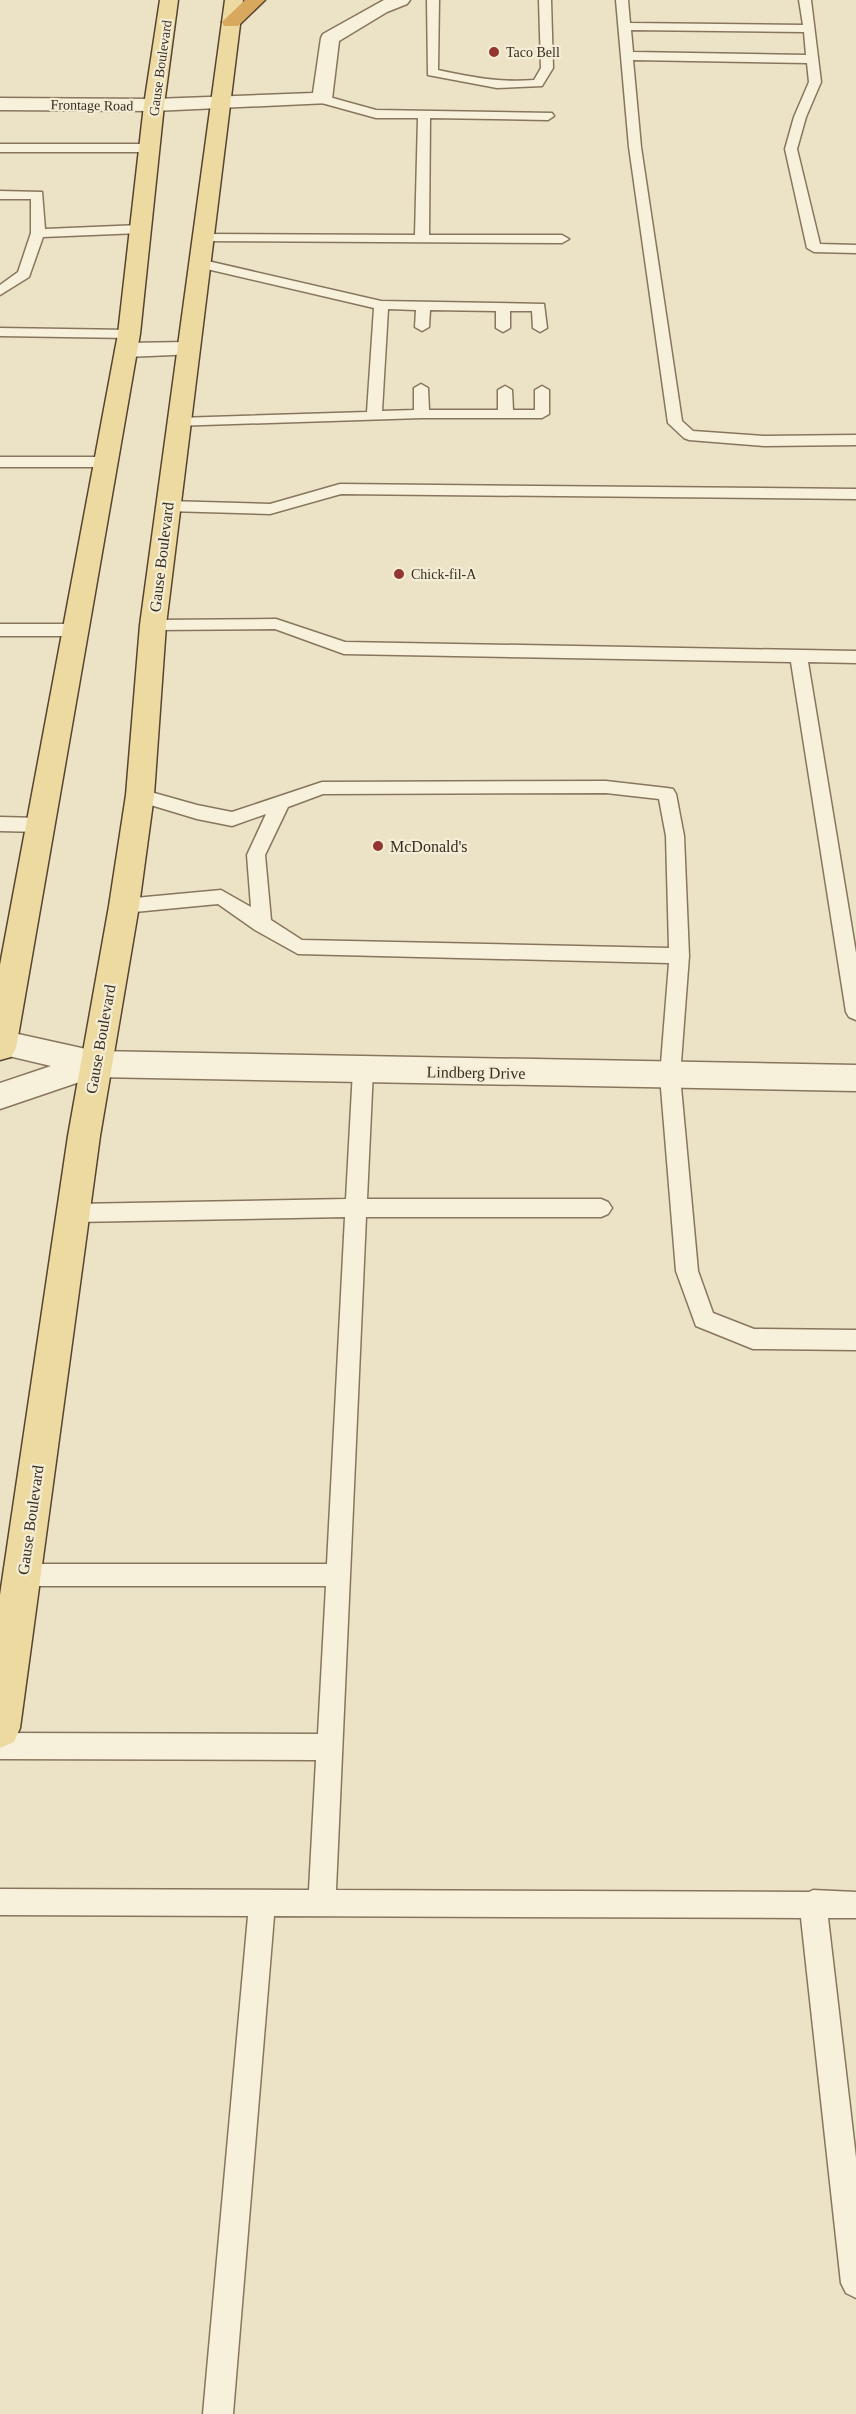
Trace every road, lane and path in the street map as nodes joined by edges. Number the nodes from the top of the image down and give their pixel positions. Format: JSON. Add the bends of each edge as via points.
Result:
{"nodes":[{"id":1,"x":169,"y":0,"type":"edge"},
{"id":2,"x":256,"y":0,"type":"edge"},
{"id":3,"x":401,"y":0,"type":"edge"},
{"id":4,"x":433,"y":0,"type":"edge"},
{"id":5,"x":545,"y":0,"type":"edge"},
{"id":6,"x":622,"y":0,"type":"edge"},
{"id":7,"x":805,"y":0,"type":"edge"},
{"id":8,"x":232,"y":11,"type":"edge"},
{"id":9,"x":624,"y":26,"type":"junction"},
{"id":10,"x":809,"y":28,"type":"junction"},
{"id":11,"x":627,"y":56,"type":"junction"},
{"id":12,"x":813,"y":59,"type":"junction"},
{"id":13,"x":322,"y":99,"type":"junction"},
{"id":14,"x":220,"y":101,"type":"junction"},
{"id":15,"x":0,"y":104,"type":"edge"},
{"id":16,"x":154,"y":105,"type":"junction"},
{"id":17,"x":424,"y":114,"type":"junction"},
{"id":18,"x":548,"y":116,"type":"dead end"},
{"id":19,"x":0,"y":148,"type":"edge"},
{"id":20,"x":149,"y":148,"type":"junction"},
{"id":21,"x":0,"y":195,"type":"edge"},
{"id":22,"x":140,"y":229,"type":"junction"},
{"id":23,"x":38,"y":233,"type":"junction"},
{"id":24,"x":202,"y":238,"type":"junction"},
{"id":25,"x":422,"y":238,"type":"junction"},
{"id":26,"x":562,"y":238,"type":"dead end"},
{"id":27,"x":856,"y":249,"type":"edge"},
{"id":28,"x":199,"y":263,"type":"junction"},
{"id":29,"x":0,"y":291,"type":"edge"},
{"id":30,"x":381,"y":305,"type":"junction"},
{"id":31,"x":423,"y":306,"type":"junction"},
{"id":32,"x":503,"y":306,"type":"junction"},
{"id":33,"x":422,"y":327,"type":"dead end"},
{"id":34,"x":503,"y":328,"type":"dead end"},
{"id":35,"x":540,"y":328,"type":"dead end"},
{"id":36,"x":0,"y":332,"type":"edge"},
{"id":37,"x":127,"y":342,"type":"junction"},
{"id":38,"x":188,"y":349,"type":"junction"},
{"id":39,"x":422,"y":388,"type":"dead end"},
{"id":40,"x":505,"y":390,"type":"dead end"},
{"id":41,"x":542,"y":390,"type":"dead end"},
{"id":42,"x":506,"y":413,"type":"junction"},
{"id":43,"x":422,"y":414,"type":"junction"},
{"id":44,"x":374,"y":415,"type":"junction"},
{"id":45,"x":178,"y":423,"type":"junction"},
{"id":46,"x":856,"y":440,"type":"edge"},
{"id":47,"x":0,"y":462,"type":"edge"},
{"id":48,"x":105,"y":462,"type":"junction"},
{"id":49,"x":856,"y":494,"type":"edge"},
{"id":50,"x":167,"y":506,"type":"junction"},
{"id":51,"x":153,"y":625,"type":"junction"},
{"id":52,"x":0,"y":630,"type":"edge"},
{"id":53,"x":74,"y":630,"type":"junction"},
{"id":54,"x":799,"y":656,"type":"junction"},
{"id":55,"x":856,"y":657,"type":"edge"},
{"id":56,"x":140,"y":795,"type":"junction"},
{"id":57,"x":281,"y":802,"type":"junction"},
{"id":58,"x":0,"y":824,"type":"edge"},
{"id":59,"x":40,"y":825,"type":"junction"},
{"id":60,"x":124,"y":906,"type":"junction"},
{"id":61,"x":262,"y":925,"type":"junction"},
{"id":62,"x":679,"y":956,"type":"junction"},
{"id":63,"x":856,"y":1011,"type":"edge"},
{"id":64,"x":0,"y":1044,"type":"edge"},
{"id":65,"x":95,"y":1064,"type":"junction"},
{"id":66,"x":363,"y":1070,"type":"junction"},
{"id":67,"x":670,"y":1076,"type":"junction"},
{"id":68,"x":856,"y":1078,"type":"edge"},
{"id":69,"x":0,"y":1096,"type":"edge"},
{"id":70,"x":356,"y":1208,"type":"junction"},
{"id":71,"x":602,"y":1208,"type":"dead end"},
{"id":72,"x":74,"y":1213,"type":"junction"},
{"id":73,"x":856,"y":1340,"type":"edge"},
{"id":74,"x":22,"y":1575,"type":"junction"},
{"id":75,"x":339,"y":1575,"type":"junction"},
{"id":76,"x":0,"y":1728,"type":"edge"},
{"id":77,"x":0,"y":1746,"type":"edge"},
{"id":78,"x":330,"y":1747,"type":"junction"},
{"id":79,"x":0,"y":1902,"type":"edge"},
{"id":80,"x":262,"y":1902,"type":"junction"},
{"id":81,"x":322,"y":1902,"type":"junction"},
{"id":82,"x":813,"y":1903,"type":"junction"},
{"id":83,"x":856,"y":1905,"type":"edge"},
{"id":84,"x":856,"y":2283,"type":"edge"},
{"id":85,"x":218,"y":2414,"type":"edge"}],
"edges":[{"from":1,"to":16,"type":"main road","name":"Gause Boulevard"},
{"from":2,"to":8,"type":"highway"},
{"from":3,"to":13,"type":"street","via":[[330,38]]},
{"from":4,"to":5,"type":"lane","via":[[432,72],[490,85],[515,86],[538,83],[547,68]]},
{"from":6,"to":9,"type":"lane"},
{"from":7,"to":10,"type":"lane"},
{"from":8,"to":14,"type":"main road","name":"Gause Boulevard"},
{"from":9,"to":10,"type":"lane"},
{"from":9,"to":11,"type":"lane"},
{"from":10,"to":12,"type":"lane"},
{"from":11,"to":12,"type":"lane"},
{"from":11,"to":46,"type":"lane","via":[[635,147],[675,423],[689,435],[764,441]]},
{"from":12,"to":27,"type":"lane","via":[[815,82],[791,149],[814,248]]},
{"from":13,"to":14,"type":"street","name":"Frontage Road"},
{"from":13,"to":17,"type":"lane","via":[[376,114]]},
{"from":14,"to":16,"type":"street","name":"Frontage Road"},
{"from":14,"to":24,"type":"main road","name":"Gause Boulevard"},
{"from":15,"to":16,"type":"street","name":"Frontage Road"},
{"from":16,"to":20,"type":"main road","name":"Gause Boulevard"},
{"from":17,"to":18,"type":"lane"},
{"from":17,"to":25,"type":"lane"},
{"from":19,"to":20,"type":"lane"},
{"from":20,"to":22,"type":"main road","name":"Gause Boulevard"},
{"from":21,"to":23,"type":"lane","via":[[37,195]]},
{"from":22,"to":23,"type":"lane"},
{"from":22,"to":37,"type":"main road","name":"Gause Boulevard"},
{"from":23,"to":29,"type":"lane","via":[[24,274]]},
{"from":24,"to":25,"type":"lane"},
{"from":24,"to":28,"type":"main road","name":"Gause Boulevard"},
{"from":25,"to":26,"type":"lane"},
{"from":28,"to":30,"type":"lane"},
{"from":28,"to":38,"type":"main road","name":"Gause Boulevard"},
{"from":30,"to":31,"type":"lane"},
{"from":30,"to":44,"type":"lane"},
{"from":31,"to":32,"type":"lane"},
{"from":31,"to":33,"type":"lane"},
{"from":32,"to":34,"type":"lane"},
{"from":32,"to":35,"type":"lane","via":[[539,307]]},
{"from":36,"to":37,"type":"lane"},
{"from":37,"to":38,"type":"street"},
{"from":37,"to":48,"type":"main road","name":"Gause Boulevard"},
{"from":38,"to":45,"type":"main road","name":"Gause Boulevard"},
{"from":39,"to":43,"type":"lane"},
{"from":40,"to":42,"type":"lane"},
{"from":41,"to":42,"type":"lane","via":[[542,414]]},
{"from":42,"to":43,"type":"lane"},
{"from":43,"to":44,"type":"lane"},
{"from":44,"to":45,"type":"lane"},
{"from":45,"to":50,"type":"main road","name":"Gause Boulevard"},
{"from":47,"to":48,"type":"lane"},
{"from":48,"to":53,"type":"main road","name":"Gause Boulevard"},
{"from":49,"to":50,"type":"lane","via":[[340,489],[270,510]]},
{"from":50,"to":51,"type":"main road","name":"Gause Boulevard"},
{"from":51,"to":54,"type":"lane","via":[[276,624],[344,648]]},
{"from":51,"to":56,"type":"main road","name":"Gause Boulevard"},
{"from":52,"to":53,"type":"lane"},
{"from":53,"to":59,"type":"main road","name":"Gause Boulevard"},
{"from":54,"to":55,"type":"lane"},
{"from":54,"to":63,"type":"lane"},
{"from":56,"to":57,"type":"lane","via":[[232,819]]},
{"from":56,"to":60,"type":"main road","name":"Gause Boulevard"},
{"from":57,"to":61,"type":"lane","via":[[256,855]]},
{"from":57,"to":62,"type":"lane","via":[[322,788],[606,787],[667,794],[675,836]]},
{"from":58,"to":59,"type":"lane"},
{"from":59,"to":64,"type":"main road","name":"Gause Boulevard"},
{"from":60,"to":61,"type":"lane","via":[[221,897]]},
{"from":60,"to":65,"type":"main road","name":"Gause Boulevard"},
{"from":61,"to":62,"type":"lane","via":[[298,947]]},
{"from":62,"to":67,"type":"lane"},
{"from":64,"to":65,"type":"street"},
{"from":65,"to":66,"type":"street","name":"Lindberg Drive"},
{"from":65,"to":69,"type":"street"},
{"from":65,"to":72,"type":"main road","name":"Gause Boulevard"},
{"from":66,"to":67,"type":"street","name":"Lindberg Drive"},
{"from":66,"to":70,"type":"lane"},
{"from":67,"to":68,"type":"street","name":"Lindberg Drive"},
{"from":67,"to":73,"type":"lane","via":[[687,1271],[704,1319],[753,1339]]},
{"from":70,"to":71,"type":"lane"},
{"from":70,"to":72,"type":"lane"},
{"from":70,"to":75,"type":"lane"},
{"from":72,"to":74,"type":"main road","name":"Gause Boulevard"},
{"from":74,"to":75,"type":"lane"},
{"from":74,"to":76,"type":"main road","name":"Gause Boulevard"},
{"from":75,"to":78,"type":"lane"},
{"from":77,"to":78,"type":"lane"},
{"from":78,"to":81,"type":"lane"},
{"from":79,"to":80,"type":"lane"},
{"from":80,"to":81,"type":"lane"},
{"from":80,"to":85,"type":"lane"},
{"from":81,"to":82,"type":"lane"},
{"from":82,"to":83,"type":"lane"},
{"from":82,"to":84,"type":"lane"}]}
